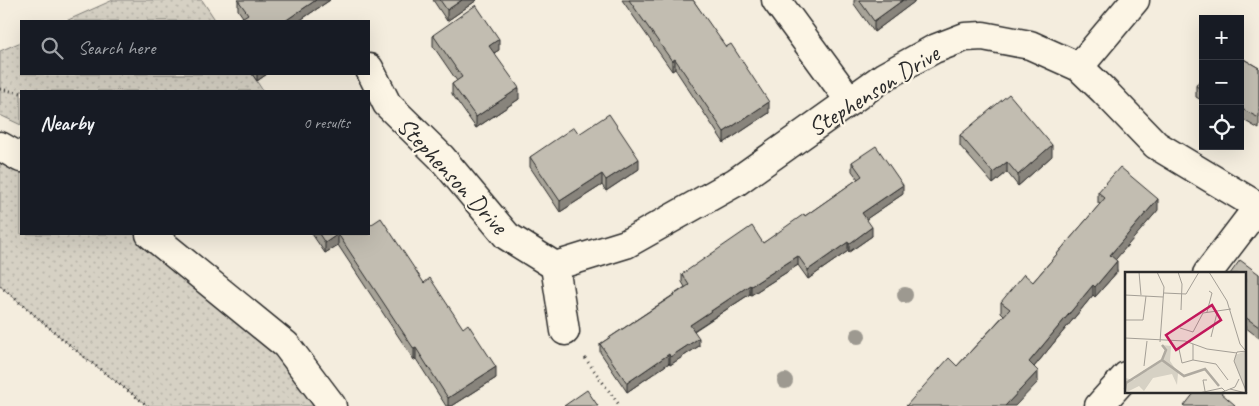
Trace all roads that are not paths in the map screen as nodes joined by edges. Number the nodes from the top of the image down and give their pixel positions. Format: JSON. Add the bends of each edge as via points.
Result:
{"nodes":[{"id":1,"x":776,"y":0,"type":"edge"},
{"id":2,"x":1135,"y":0,"type":"edge"},
{"id":3,"x":1079,"y":67,"type":"junction"},
{"id":4,"x":370,"y":70,"type":"edge"},
{"id":5,"x":850,"y":101,"type":"junction"},
{"id":6,"x":0,"y":146,"type":"edge"},
{"id":7,"x":20,"y":157,"type":"edge"},
{"id":8,"x":1259,"y":207,"type":"edge"},
{"id":9,"x":151,"y":235,"type":"edge"},
{"id":10,"x":555,"y":266,"type":"junction"},
{"id":11,"x":1209,"y":272,"type":"edge"},
{"id":12,"x":565,"y":331,"type":"road end"},
{"id":13,"x":1125,"y":377,"type":"edge"},
{"id":14,"x":332,"y":406,"type":"edge"},
{"id":15,"x":1099,"y":406,"type":"edge"}],
"edges":[{"from":1,"to":5,"type":"street"},
{"from":2,"to":3,"type":"street"},
{"from":3,"to":5,"type":"street","name":"Stephenson Drive","via":[[1030,45],[983,36],[965,37],[934,49],[885,76]]},
{"from":3,"to":8,"type":"street","name":"Stephenson Drive","via":[[1156,145]]},
{"from":4,"to":10,"type":"street","name":"Stephenson Drive","via":[[386,104],[441,157],[506,236]]},
{"from":5,"to":10,"type":"street","name":"Stephenson Drive","via":[[728,187],[626,244]]},
{"from":6,"to":7,"type":"street"},
{"from":8,"to":11,"type":"street"},
{"from":9,"to":14,"type":"street","via":[[286,345]]},
{"from":10,"to":12,"type":"street"},
{"from":13,"to":15,"type":"street"}]}
